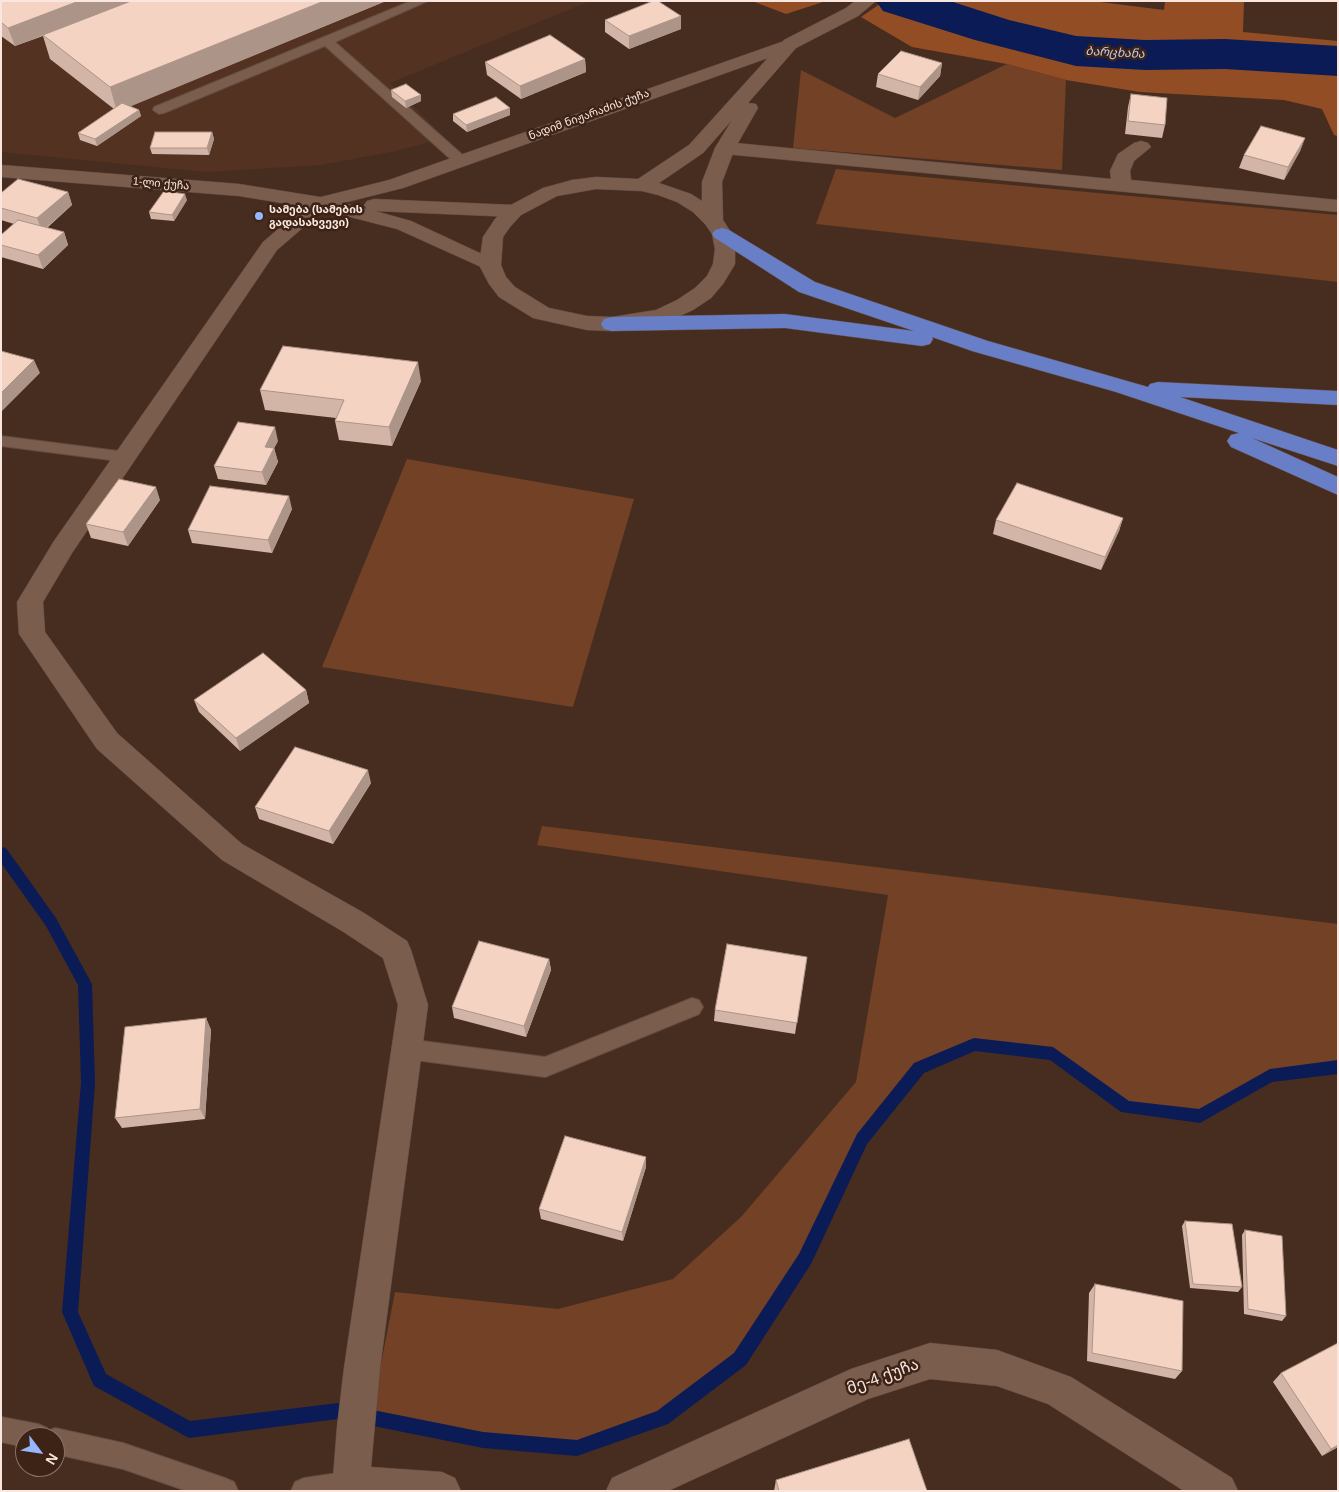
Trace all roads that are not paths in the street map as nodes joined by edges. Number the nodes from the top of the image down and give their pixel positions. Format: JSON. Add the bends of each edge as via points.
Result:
{"nodes":[{"id":1,"x":422,"y":1,"type":"edge"},
{"id":2,"x":867,"y":1,"type":"edge"},
{"id":3,"x":327,"y":41,"type":"junction"},
{"id":4,"x":790,"y":44,"type":"junction"},
{"id":5,"x":159,"y":110,"type":"dead end"},
{"id":6,"x":1141,"y":147,"type":"dead end"},
{"id":7,"x":724,"y":148,"type":"junction"},
{"id":8,"x":461,"y":161,"type":"junction"},
{"id":9,"x":1,"y":172,"type":"edge"},
{"id":10,"x":642,"y":185,"type":"junction"},
{"id":11,"x":1122,"y":185,"type":"junction"},
{"id":12,"x":320,"y":203,"type":"junction"},
{"id":13,"x":1338,"y":206,"type":"edge"},
{"id":14,"x":514,"y":211,"type":"junction"},
{"id":15,"x":718,"y":227,"type":"junction"},
{"id":16,"x":490,"y":265,"type":"junction"},
{"id":17,"x":612,"y":324,"type":"junction"},
{"id":18,"x":980,"y":346,"type":"junction"},
{"id":19,"x":1124,"y":387,"type":"junction"},
{"id":20,"x":1338,"y":398,"type":"edge"},
{"id":21,"x":1,"y":441,"type":"edge"},
{"id":22,"x":126,"y":457,"type":"junction"},
{"id":23,"x":1338,"y":458,"type":"edge"},
{"id":24,"x":1338,"y":487,"type":"edge"},
{"id":25,"x":692,"y":1007,"type":"dead end"},
{"id":26,"x":407,"y":1049,"type":"junction"},
{"id":27,"x":1,"y":1429,"type":"edge"},
{"id":28,"x":15,"y":1432,"type":"edge"},
{"id":29,"x":65,"y":1443,"type":"edge"},
{"id":30,"x":352,"y":1488,"type":"edge"},
{"id":31,"x":225,"y":1491,"type":"edge"},
{"id":32,"x":304,"y":1491,"type":"edge"},
{"id":33,"x":442,"y":1491,"type":"edge"},
{"id":34,"x":625,"y":1491,"type":"edge"},
{"id":35,"x":1220,"y":1491,"type":"edge"}],
"edges":[{"from":1,"to":3,"type":"lane"},
{"from":2,"to":4,"type":"street","name":"ნადიმ ნიჟარაძის ქუჩა"},
{"from":3,"to":5,"type":"lane"},
{"from":3,"to":8,"type":"lane"},
{"from":4,"to":7,"type":"street"},
{"from":4,"to":8,"type":"street","name":"ნადიმ ნიჟარაძის ქუჩა"},
{"from":4,"to":10,"type":"street","via":[[696,149]]},
{"from":6,"to":11,"type":"street","via":[[1125,158],[1120,171]]},
{"from":7,"to":11,"type":"street"},
{"from":7,"to":15,"type":"street","via":[[712,182]]},
{"from":8,"to":12,"type":"street","name":"ნადიმ ნიჟარაძის ქუჩა","via":[[396,184]]},
{"from":9,"to":12,"type":"street","name":"1-ლი ქუჩა","via":[[239,190]]},
{"from":10,"to":14,"type":"street","via":[[572,186]]},
{"from":10,"to":15,"type":"street","via":[[684,198],[700,208]]},
{"from":11,"to":13,"type":"street"},
{"from":12,"to":14,"type":"street"},
{"from":12,"to":16,"type":"street","via":[[404,225]]},
{"from":12,"to":22,"type":"street","via":[[270,246]]},
{"from":14,"to":16,"type":"street","via":[[493,237]]},
{"from":15,"to":17,"type":"street","via":[[725,248],[724,264],[703,293],[663,315]]},
{"from":15,"to":18,"type":"highway","via":[[806,287]]},
{"from":16,"to":17,"type":"street","via":[[507,292],[528,306],[563,319]]},
{"from":17,"to":18,"type":"highway","via":[[785,321]]},
{"from":18,"to":19,"type":"highway"},
{"from":19,"to":20,"type":"highway"},
{"from":19,"to":23,"type":"highway"},
{"from":19,"to":24,"type":"highway"},
{"from":21,"to":22,"type":"lane"},
{"from":22,"to":26,"type":"street","via":[[63,547],[30,602],[32,634],[107,741],[232,852],[396,950],[413,1005]]},
{"from":25,"to":26,"type":"lane","via":[[545,1067]]},
{"from":26,"to":30,"type":"street","via":[[362,1368]]},
{"from":27,"to":28,"type":"lane"},
{"from":29,"to":31,"type":"lane","via":[[122,1456]]},
{"from":30,"to":32,"type":"lane"},
{"from":30,"to":33,"type":"street"},
{"from":34,"to":35,"type":"street","name":"მე-4 ქუჩა","via":[[864,1382],[930,1360],[997,1368],[1058,1390]]}]}
